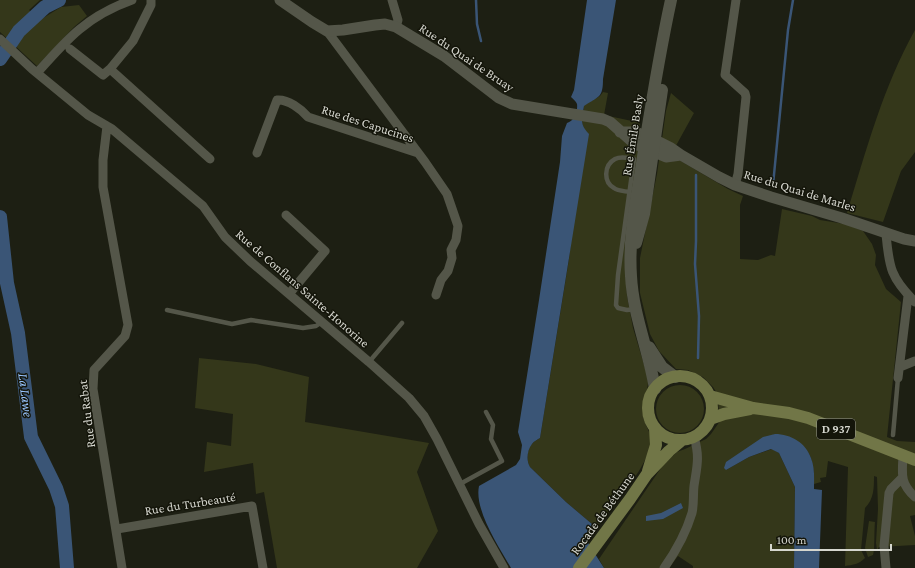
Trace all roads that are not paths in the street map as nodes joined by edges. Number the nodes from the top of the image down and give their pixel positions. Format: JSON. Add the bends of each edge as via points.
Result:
{"nodes":[{"id":1,"x":132,"y":0,"type":"edge"},
{"id":2,"x":151,"y":0,"type":"edge"},
{"id":3,"x":280,"y":0,"type":"edge"},
{"id":4,"x":392,"y":0,"type":"edge"},
{"id":5,"x":671,"y":0,"type":"edge"},
{"id":6,"x":736,"y":0,"type":"edge"},
{"id":7,"x":396,"y":27,"type":"junction"},
{"id":8,"x":327,"y":30,"type":"junction"},
{"id":9,"x":0,"y":39,"type":"edge"},
{"id":10,"x":70,"y":49,"type":"dead end"},
{"id":11,"x":110,"y":69,"type":"junction"},
{"id":12,"x":37,"y":73,"type":"junction"},
{"id":13,"x":107,"y":126,"type":"junction"},
{"id":14,"x":650,"y":144,"type":"junction"},
{"id":15,"x":257,"y":153,"type":"dead end"},
{"id":16,"x":418,"y":153,"type":"junction"},
{"id":17,"x":210,"y":159,"type":"dead end"},
{"id":18,"x":735,"y":185,"type":"junction"},
{"id":19,"x":629,"y":192,"type":"junction"},
{"id":20,"x":286,"y":216,"type":"dead end"},
{"id":21,"x":886,"y":234,"type":"junction"},
{"id":22,"x":915,"y":241,"type":"edge"},
{"id":23,"x":631,"y":276,"type":"junction"},
{"id":24,"x":289,"y":294,"type":"junction"},
{"id":25,"x":436,"y":295,"type":"dead end"},
{"id":26,"x":908,"y":296,"type":"junction"},
{"id":27,"x":915,"y":302,"type":"edge"},
{"id":28,"x":635,"y":309,"type":"junction"},
{"id":29,"x":167,"y":310,"type":"dead end"},
{"id":30,"x":322,"y":322,"type":"junction"},
{"id":31,"x":402,"y":323,"type":"dead end"},
{"id":32,"x":643,"y":337,"type":"junction"},
{"id":33,"x":915,"y":361,"type":"edge"},
{"id":34,"x":369,"y":362,"type":"junction"},
{"id":35,"x":900,"y":367,"type":"junction"},
{"id":36,"x":675,"y":377,"type":"junction"},
{"id":37,"x":898,"y":378,"type":"joint"},
{"id":38,"x":654,"y":389,"type":"junction"},
{"id":39,"x":710,"y":396,"type":"junction"},
{"id":40,"x":753,"y":408,"type":"junction"},
{"id":41,"x":486,"y":412,"type":"dead end"},
{"id":42,"x":710,"y":419,"type":"junction"},
{"id":43,"x":655,"y":429,"type":"junction"},
{"id":44,"x":893,"y":435,"type":"dead end"},
{"id":45,"x":694,"y":437,"type":"junction"},
{"id":46,"x":681,"y":441,"type":"junction"},
{"id":47,"x":903,"y":456,"type":"junction"},
{"id":48,"x":915,"y":460,"type":"edge"},
{"id":49,"x":647,"y":474,"type":"junction"},
{"id":50,"x":902,"y":478,"type":"junction"},
{"id":51,"x":460,"y":484,"type":"junction"},
{"id":52,"x":915,"y":497,"type":"edge"},
{"id":53,"x":117,"y":529,"type":"junction"},
{"id":54,"x":122,"y":568,"type":"edge"},
{"id":55,"x":263,"y":568,"type":"edge"},
{"id":56,"x":504,"y":568,"type":"edge"},
{"id":57,"x":579,"y":568,"type":"edge"},
{"id":58,"x":664,"y":568,"type":"edge"},
{"id":59,"x":886,"y":568,"type":"edge"}],
"edges":[{"from":1,"to":12,"type":"street","via":[[100,14],[80,28]]},
{"from":2,"to":11,"type":"street","via":[[151,5],[133,40]]},
{"from":3,"to":8,"type":"street"},
{"from":4,"to":7,"type":"street","via":[[398,20]]},
{"from":5,"to":14,"type":"main road","name":"Rue Émile Basly","via":[[651,109]]},
{"from":5,"to":14,"type":"main road","name":"Rue Émile Basly","via":[[671,26]]},
{"from":6,"to":18,"type":"street","via":[[725,75],[745,93],[746,97]]},
{"from":7,"to":8,"type":"street","name":"Rue du Quai de Bruay","via":[[385,24]]},
{"from":7,"to":14,"type":"street","name":"Rue du Quai de Bruay","via":[[444,56],[499,98],[512,104],[603,119],[620,132],[636,132]]},
{"from":8,"to":16,"type":"street","name":"Rue des Capucines"},
{"from":9,"to":12,"type":"street","name":"Rue de Conflans Sainte-Honorine"},
{"from":10,"to":11,"type":"street","via":[[103,75]]},
{"from":11,"to":17,"type":"street"},
{"from":12,"to":13,"type":"street","name":"Rue de Conflans Sainte-Honorine","via":[[88,115]]},
{"from":13,"to":24,"type":"street","name":"Rue de Conflans Sainte-Honorine","via":[[203,206],[225,237]]},
{"from":13,"to":53,"type":"street","name":"Rue du Rabat","via":[[103,187],[128,326],[125,336],[94,370],[93,389]]},
{"from":14,"to":18,"type":"street","name":"Rue du Quai de Marles","via":[[666,157],[681,155]]},
{"from":14,"to":23,"type":"main road","name":"Rue Émile Basly","via":[[644,214]]},
{"from":14,"to":23,"type":"main road","name":"Rue Émile Basly","via":[[630,238]]},
{"from":15,"to":16,"type":"street","name":"Rue des Capucines","via":[[277,100],[283,99],[308,117]]},
{"from":16,"to":25,"type":"street","name":"Rue des Capucines","via":[[447,194],[458,226],[448,271],[441,280]]},
{"from":18,"to":21,"type":"street","name":"Rue du Quai de Marles"},
{"from":19,"to":19,"type":"lane","via":[[634,159],[616,158],[607,170],[606,178],[614,189]]},
{"from":19,"to":28,"type":"lane","via":[[616,302],[618,308]]},
{"from":20,"to":24,"type":"street","via":[[325,251]]},
{"from":21,"to":22,"type":"street","name":"Rue du Quai de Marles"},
{"from":21,"to":26,"type":"street","via":[[891,270]]},
{"from":23,"to":28,"type":"main road","name":"Rue Émile Basly"},
{"from":24,"to":30,"type":"street","name":"Rue de Conflans Sainte-Honorine"},
{"from":26,"to":27,"type":"street"},
{"from":26,"to":35,"type":"street"},
{"from":28,"to":32,"type":"main road","name":"Rue Émile Basly"},
{"from":29,"to":30,"type":"lane","via":[[232,324],[251,320],[303,328],[316,326]]},
{"from":30,"to":34,"type":"street","name":"Rue de Conflans Sainte-Honorine"},
{"from":31,"to":34,"type":"lane"},
{"from":32,"to":36,"type":"main road","via":[[662,367]]},
{"from":32,"to":38,"type":"main road"},
{"from":33,"to":35,"type":"street"},
{"from":34,"to":51,"type":"street","name":"Rue de Conflans Sainte-Honorine","via":[[418,409]]},
{"from":35,"to":37,"type":"street"},
{"from":36,"to":38,"type":"main road","via":[[667,379]]},
{"from":36,"to":39,"type":"main road","via":[[692,378],[706,389]]},
{"from":37,"to":44,"type":"lane"},
{"from":38,"to":43,"type":"main road","via":[[650,396],[648,414]]},
{"from":39,"to":40,"type":"main road","number":"D 937"},
{"from":39,"to":42,"type":"main road"},
{"from":40,"to":42,"type":"main road","number":"D 937"},
{"from":40,"to":47,"type":"main road","number":"D 937","via":[[808,418]]},
{"from":41,"to":51,"type":"lane","via":[[493,425],[491,439],[502,462]]},
{"from":42,"to":45,"type":"main road","via":[[701,433]]},
{"from":43,"to":46,"type":"main road","via":[[663,436]]},
{"from":43,"to":49,"type":"main road","name":"Rocade de Béthune","via":[[656,445]]},
{"from":45,"to":46,"type":"main road"},
{"from":45,"to":58,"type":"street","via":[[698,462],[692,512],[678,547]]},
{"from":46,"to":49,"type":"main road","name":"Rocade de Béthune"},
{"from":47,"to":48,"type":"main road","number":"D 937"},
{"from":47,"to":50,"type":"street"},
{"from":49,"to":57,"type":"main road","name":"Rocade de Béthune"},
{"from":50,"to":52,"type":"street","via":[[906,489]]},
{"from":50,"to":59,"type":"street","via":[[889,493],[884,546]]},
{"from":51,"to":56,"type":"street","name":"Rue de Conflans Sainte-Honorine"},
{"from":53,"to":54,"type":"street","name":"Rue du Rabat"},
{"from":53,"to":55,"type":"street","name":"Rue du Turbeauté","via":[[252,506]]}]}
